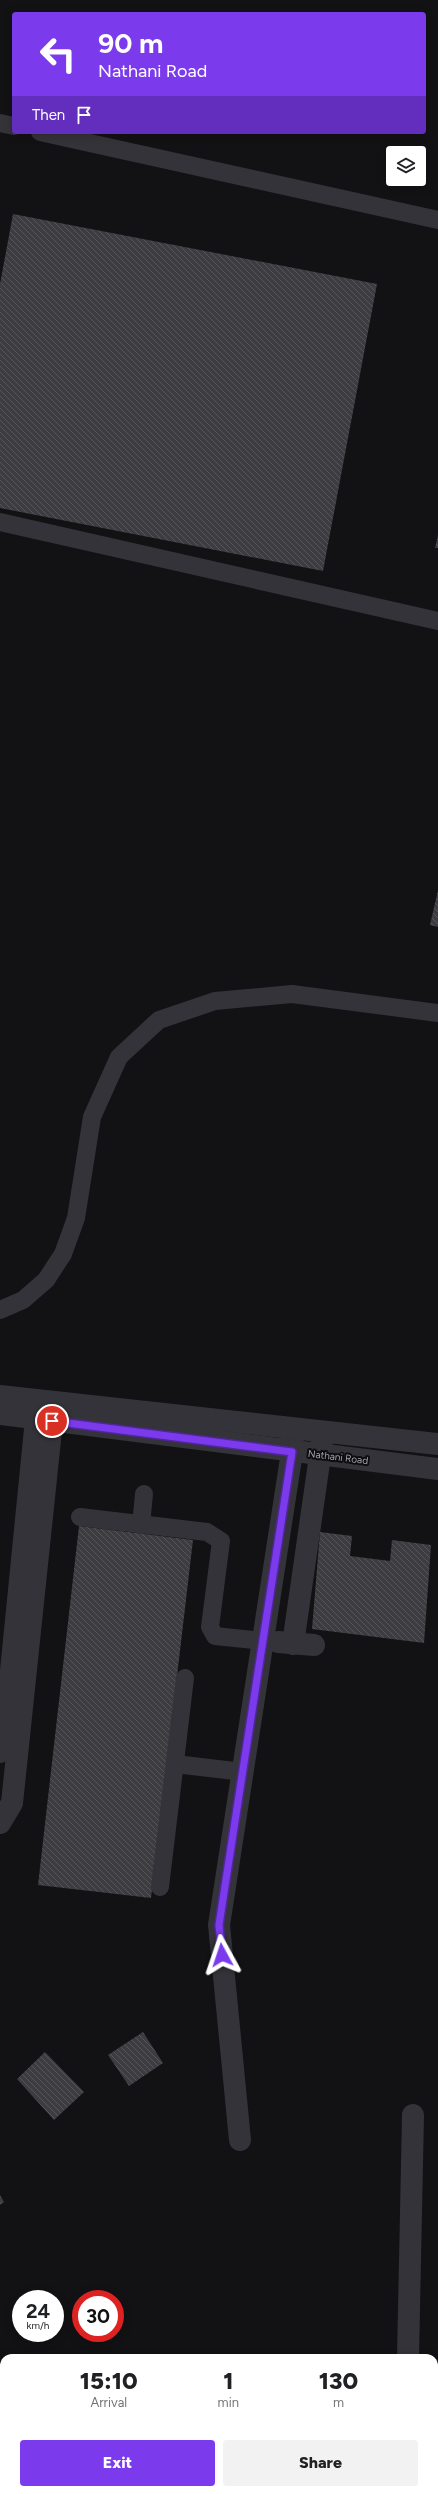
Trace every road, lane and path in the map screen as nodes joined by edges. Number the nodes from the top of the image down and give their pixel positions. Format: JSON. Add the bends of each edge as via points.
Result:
{"nodes":[{"id":1,"x":0,"y":123,"type":"edge"},
{"id":2,"x":12,"y":126,"type":"edge"},
{"id":3,"x":49,"y":134,"type":"edge"},
{"id":4,"x":438,"y":220,"type":"edge"},
{"id":5,"x":0,"y":522,"type":"edge"},
{"id":6,"x":438,"y":622,"type":"edge"},
{"id":7,"x":438,"y":1013,"type":"edge"},
{"id":8,"x":0,"y":1310,"type":"edge"},
{"id":9,"x":0,"y":1396,"type":"edge"},
{"id":10,"x":0,"y":1414,"type":"edge"},
{"id":11,"x":44,"y":1420,"type":"junction"},
{"id":12,"x":293,"y":1428,"type":"junction"},
{"id":13,"x":323,"y":1431,"type":"junction"},
{"id":14,"x":438,"y":1444,"type":"edge"},
{"id":15,"x":292,"y":1452,"type":"junction"},
{"id":16,"x":322,"y":1455,"type":"junction"},
{"id":17,"x":438,"y":1469,"type":"edge"},
{"id":18,"x":144,"y":1494,"type":"dead end"},
{"id":19,"x":80,"y":1517,"type":"dead end"},
{"id":20,"x":141,"y":1525,"type":"junction"},
{"id":21,"x":263,"y":1641,"type":"junction"},
{"id":22,"x":185,"y":1678,"type":"dead end"},
{"id":23,"x":0,"y":1752,"type":"edge"},
{"id":24,"x":175,"y":1764,"type":"junction"},
{"id":25,"x":243,"y":1772,"type":"junction"},
{"id":26,"x":6,"y":1802,"type":"edge"},
{"id":27,"x":0,"y":1823,"type":"edge"},
{"id":28,"x":160,"y":1887,"type":"dead end"},
{"id":29,"x":413,"y":2115,"type":"dead end"},
{"id":30,"x":240,"y":2140,"type":"dead end"},
{"id":31,"x":408,"y":2354,"type":"edge"}],
"edges":[{"from":1,"to":2,"type":"lane"},
{"from":3,"to":4,"type":"lane"},
{"from":5,"to":6,"type":"lane"},
{"from":7,"to":8,"type":"lane","via":[[292,994],[215,1001],[159,1020],[119,1058],[92,1117],[76,1218],[63,1254],[46,1280],[23,1300]]},
{"from":9,"to":12,"type":"street"},
{"from":10,"to":11,"type":"street","name":"Nathani Road"},
{"from":11,"to":15,"type":"street","name":"Nathani Road"},
{"from":11,"to":23,"type":"street","via":[[4,1741]]},
{"from":11,"to":26,"type":"street"},
{"from":12,"to":13,"type":"street"},
{"from":12,"to":15,"type":"street"},
{"from":13,"to":14,"type":"street"},
{"from":13,"to":16,"type":"street"},
{"from":15,"to":16,"type":"street","name":"Nathani Road"},
{"from":15,"to":21,"type":"street"},
{"from":16,"to":17,"type":"street","name":"Nathani Road"},
{"from":16,"to":21,"type":"street","via":[[304,1644]]},
{"from":18,"to":20,"type":"lane"},
{"from":19,"to":20,"type":"lane"},
{"from":20,"to":21,"type":"lane","via":[[207,1532],[221,1541],[210,1627],[215,1636]]},
{"from":21,"to":25,"type":"street"},
{"from":22,"to":24,"type":"lane"},
{"from":24,"to":25,"type":"lane"},
{"from":24,"to":28,"type":"lane"},
{"from":25,"to":30,"type":"street","via":[[219,1925]]},
{"from":26,"to":27,"type":"street"},
{"from":29,"to":31,"type":"street"}]}
